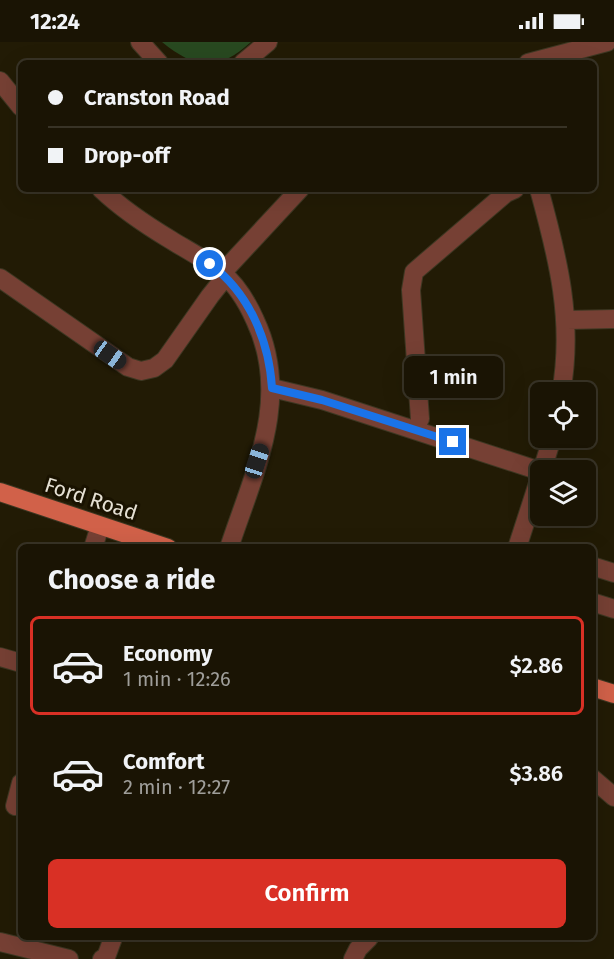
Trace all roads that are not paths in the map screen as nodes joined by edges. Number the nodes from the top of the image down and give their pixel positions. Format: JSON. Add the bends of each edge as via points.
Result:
{"nodes":[{"id":1,"x":140,"y":42,"type":"edge"},
{"id":2,"x":268,"y":42,"type":"edge"},
{"id":3,"x":607,"y":42,"type":"edge"},
{"id":4,"x":156,"y":60,"type":"edge"},
{"id":5,"x":247,"y":60,"type":"edge"},
{"id":6,"x":539,"y":60,"type":"edge"},
{"id":7,"x":0,"y":81,"type":"edge"},
{"id":8,"x":18,"y":103,"type":"edge"},
{"id":9,"x":105,"y":192,"type":"edge"},
{"id":10,"x":297,"y":192,"type":"edge"},
{"id":11,"x":510,"y":192,"type":"edge"},
{"id":12,"x":540,"y":192,"type":"edge"},
{"id":13,"x":224,"y":275,"type":"junction"},
{"id":14,"x":0,"y":278,"type":"edge"},
{"id":15,"x":614,"y":319,"type":"edge"},
{"id":16,"x":567,"y":320,"type":"junction"},
{"id":17,"x":562,"y":382,"type":"edge"},
{"id":18,"x":272,"y":388,"type":"junction"},
{"id":19,"x":420,"y":419,"type":"dead end"},
{"id":20,"x":530,"y":467,"type":"edge"},
{"id":21,"x":0,"y":492,"type":"edge"},
{"id":22,"x":530,"y":520,"type":"edge"},
{"id":23,"x":100,"y":526,"type":"junction"},
{"id":24,"x":94,"y":544,"type":"edge"},
{"id":25,"x":156,"y":544,"type":"edge"},
{"id":26,"x":230,"y":544,"type":"edge"},
{"id":27,"x":524,"y":544,"type":"edge"},
{"id":28,"x":596,"y":567,"type":"edge"},
{"id":29,"x":614,"y":573,"type":"edge"},
{"id":30,"x":596,"y":603,"type":"edge"},
{"id":31,"x":614,"y":609,"type":"edge"},
{"id":32,"x":0,"y":657,"type":"edge"},
{"id":33,"x":18,"y":662,"type":"edge"},
{"id":34,"x":596,"y":688,"type":"edge"},
{"id":35,"x":614,"y":694,"type":"edge"},
{"id":36,"x":596,"y":781,"type":"edge"},
{"id":37,"x":18,"y":790,"type":"edge"},
{"id":38,"x":614,"y":797,"type":"edge"},
{"id":39,"x":12,"y":805,"type":"edge"},
{"id":40,"x":112,"y":940,"type":"edge"},
{"id":41,"x":367,"y":940,"type":"edge"},
{"id":42,"x":0,"y":942,"type":"edge"},
{"id":43,"x":69,"y":959,"type":"edge"},
{"id":44,"x":102,"y":959,"type":"edge"},
{"id":45,"x":353,"y":959,"type":"edge"}],
"edges":[{"from":1,"to":4,"type":"street"},
{"from":2,"to":5,"type":"street"},
{"from":3,"to":6,"type":"street"},
{"from":7,"to":8,"type":"street"},
{"from":9,"to":13,"type":"street","via":[[133,216]]},
{"from":10,"to":13,"type":"street"},
{"from":11,"to":19,"type":"street","via":[[414,272],[411,290]]},
{"from":12,"to":16,"type":"street"},
{"from":13,"to":14,"type":"street","via":[[165,360],[154,368],[141,370],[128,368]]},
{"from":13,"to":18,"type":"street","via":[[239,292],[260,330],[271,368]]},
{"from":15,"to":16,"type":"street"},
{"from":16,"to":17,"type":"street"},
{"from":18,"to":20,"type":"street","via":[[322,400]]},
{"from":18,"to":26,"type":"street","via":[[272,405],[261,449]]},
{"from":21,"to":23,"type":"main road","name":"Ford Road"},
{"from":22,"to":27,"type":"street"},
{"from":23,"to":24,"type":"street"},
{"from":23,"to":25,"type":"main road","name":"Ford Road"},
{"from":28,"to":29,"type":"street"},
{"from":30,"to":31,"type":"street"},
{"from":32,"to":33,"type":"street"},
{"from":34,"to":35,"type":"main road"},
{"from":36,"to":38,"type":"street"},
{"from":37,"to":39,"type":"street"},
{"from":40,"to":44,"type":"street"},
{"from":41,"to":45,"type":"street"},
{"from":42,"to":43,"type":"street"}]}
